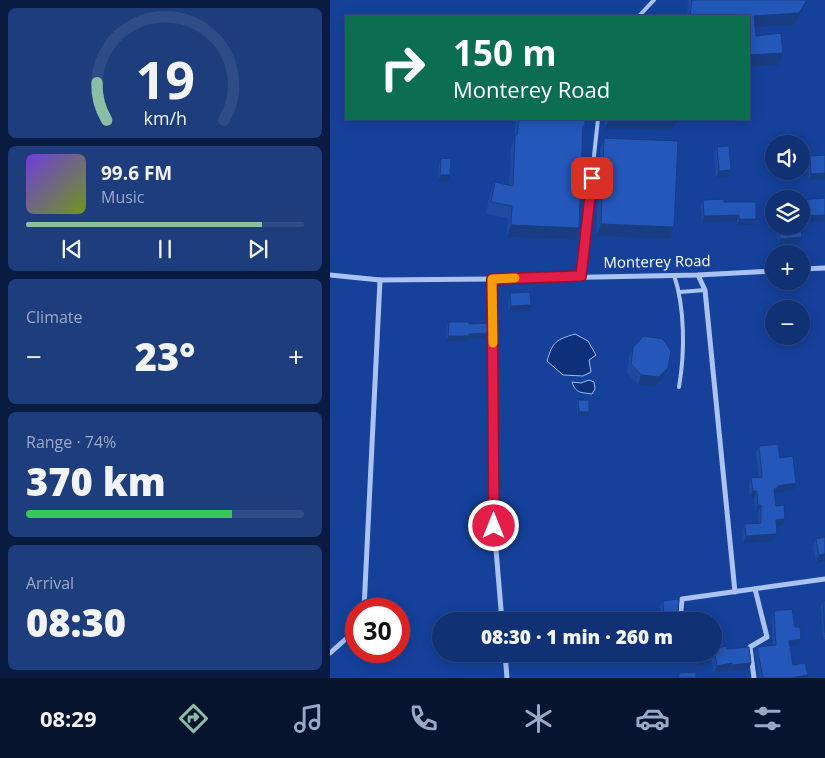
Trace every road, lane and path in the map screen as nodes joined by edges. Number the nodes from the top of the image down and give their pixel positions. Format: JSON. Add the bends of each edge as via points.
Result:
{"nodes":[{"id":1,"x":654,"y":0,"type":"edge"},
{"id":2,"x":640,"y":15,"type":"edge"},
{"id":3,"x":598,"y":120,"type":"edge"},
{"id":4,"x":825,"y":268,"type":"edge"},
{"id":5,"x":810,"y":269,"type":"edge"},
{"id":6,"x":765,"y":271,"type":"edge"},
{"id":7,"x":698,"y":274,"type":"junction"},
{"id":8,"x":330,"y":275,"type":"edge"},
{"id":9,"x":674,"y":275,"type":"junction"},
{"id":10,"x":581,"y":276,"type":"junction"},
{"id":11,"x":492,"y":279,"type":"junction"},
{"id":12,"x":380,"y":280,"type":"junction"},
{"id":13,"x":705,"y":290,"type":"junction"},
{"id":14,"x":680,"y":292,"type":"junction"},
{"id":15,"x":679,"y":387,"type":"dead end"},
{"id":16,"x":825,"y":579,"type":"edge"},
{"id":17,"x":755,"y":589,"type":"junction"},
{"id":18,"x":735,"y":592,"type":"junction"},
{"id":19,"x":365,"y":598,"type":"edge"},
{"id":20,"x":501,"y":612,"type":"edge"},
{"id":21,"x":681,"y":612,"type":"edge"},
{"id":22,"x":345,"y":640,"type":"edge"},
{"id":23,"x":330,"y":653,"type":"edge"},
{"id":24,"x":506,"y":662,"type":"edge"},
{"id":25,"x":507,"y":678,"type":"edge"},
{"id":26,"x":754,"y":678,"type":"edge"}],
"edges":[{"from":1,"to":2,"type":"lane"},
{"from":3,"to":10,"type":"lane"},
{"from":4,"to":5,"type":"street"},
{"from":6,"to":7,"type":"street","name":"Monterey Road"},
{"from":7,"to":9,"type":"street","name":"Monterey Road"},
{"from":7,"to":13,"type":"street"},
{"from":8,"to":12,"type":"street","name":"Monterey Road"},
{"from":9,"to":10,"type":"street","name":"Monterey Road"},
{"from":9,"to":14,"type":"lane"},
{"from":10,"to":11,"type":"street","name":"Monterey Road"},
{"from":11,"to":12,"type":"street","name":"Monterey Road"},
{"from":11,"to":20,"type":"street","via":[[494,526]]},
{"from":12,"to":19,"type":"street"},
{"from":13,"to":14,"type":"lane"},
{"from":13,"to":18,"type":"street"},
{"from":14,"to":15,"type":"lane","via":[[683,361]]},
{"from":16,"to":17,"type":"street"},
{"from":17,"to":18,"type":"street"},
{"from":17,"to":26,"type":"street","via":[[767,637],[750,647]]},
{"from":18,"to":21,"type":"street","via":[[682,599]]},
{"from":22,"to":23,"type":"street"},
{"from":24,"to":25,"type":"street"}]}
